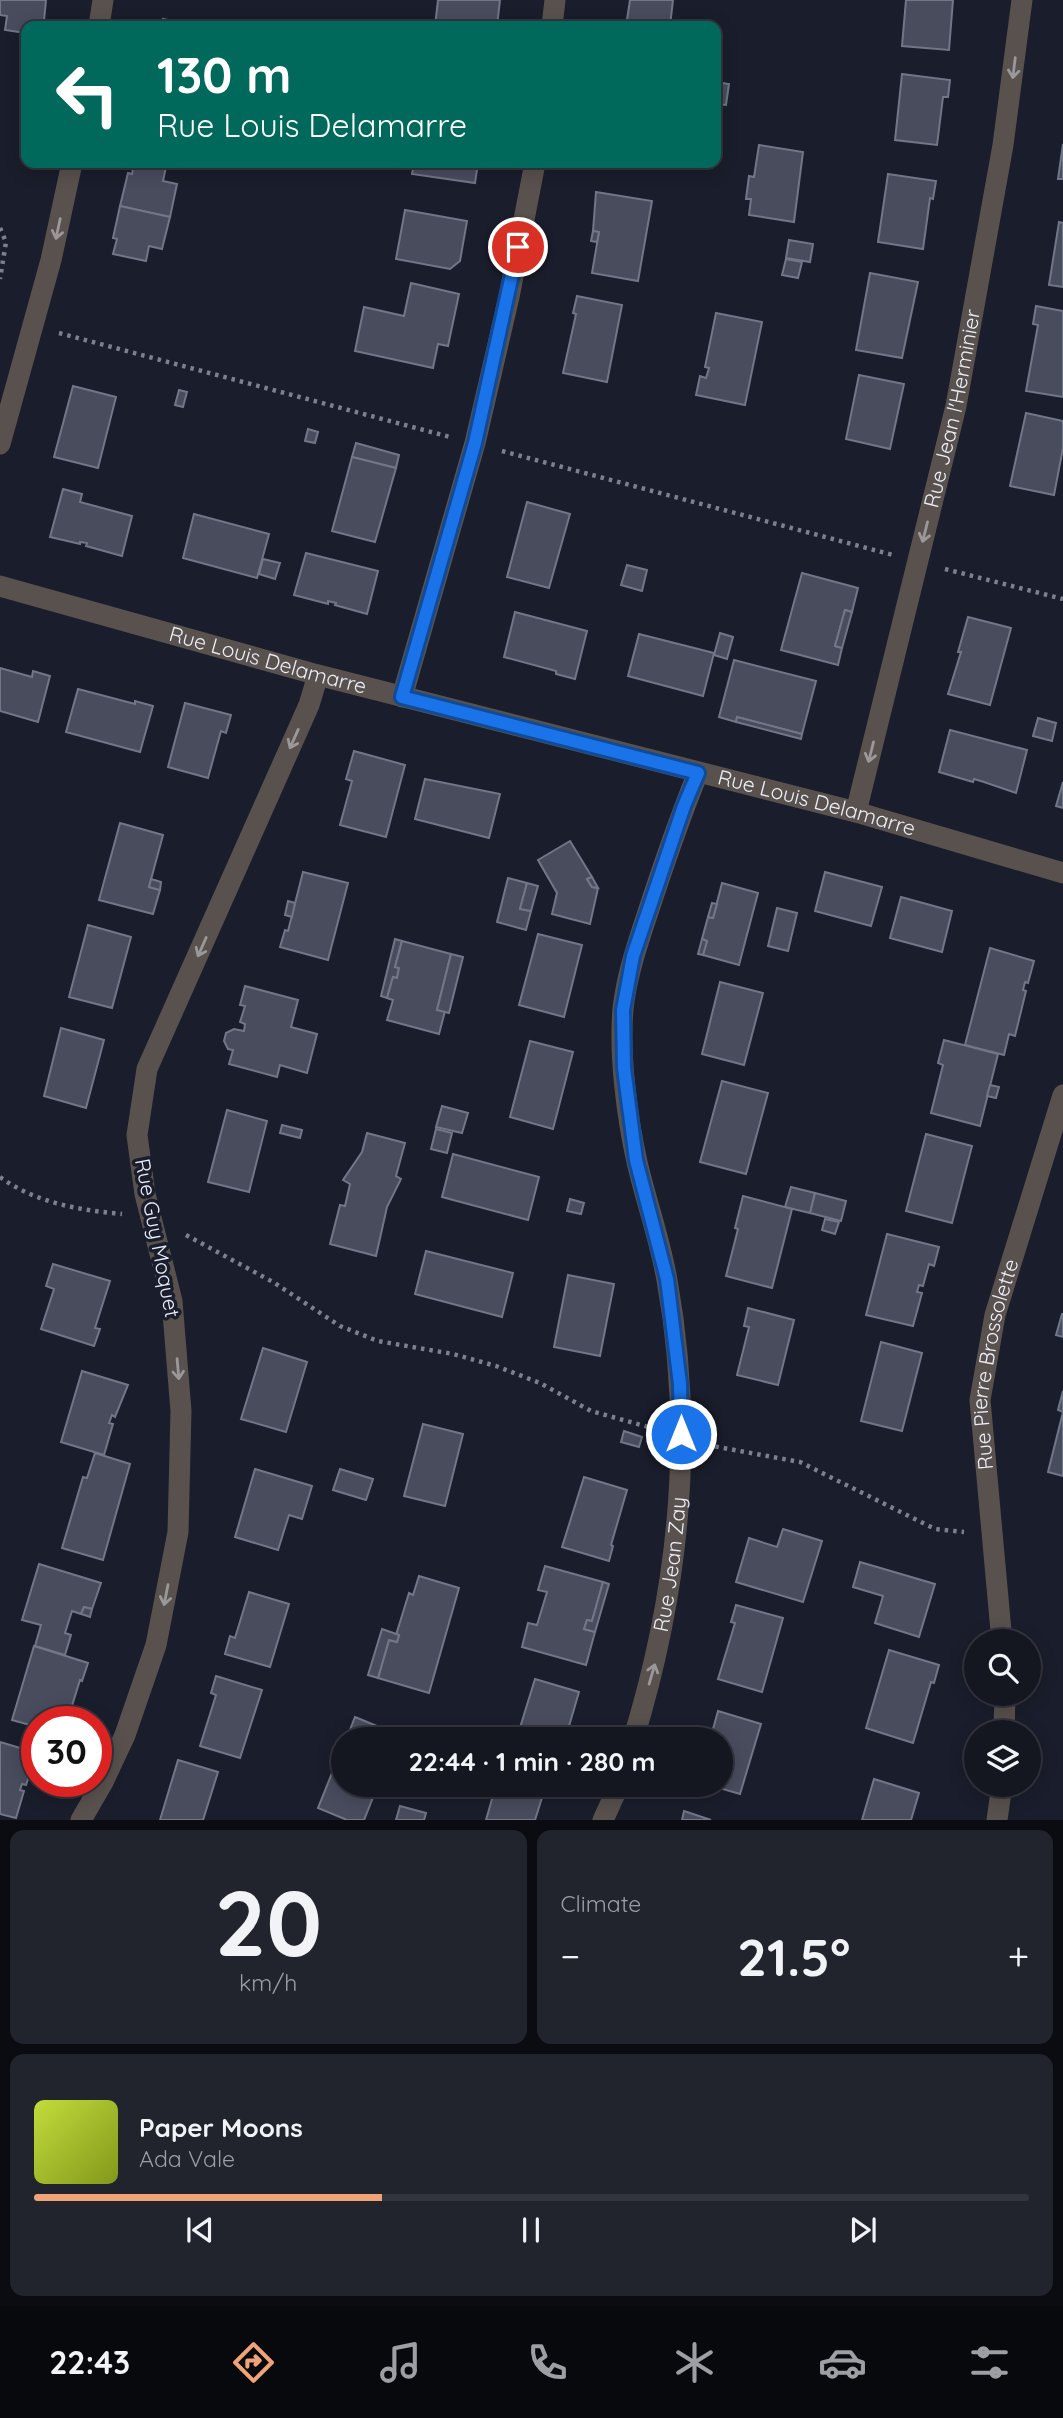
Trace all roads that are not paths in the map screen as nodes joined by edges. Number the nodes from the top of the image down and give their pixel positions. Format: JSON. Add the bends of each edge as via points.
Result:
{"nodes":[{"id":1,"x":103,"y":0,"type":"edge"},
{"id":2,"x":555,"y":0,"type":"edge"},
{"id":3,"x":1022,"y":0,"type":"edge"},
{"id":4,"x":100,"y":21,"type":"edge"},
{"id":5,"x":553,"y":21,"type":"edge"},
{"id":6,"x":71,"y":168,"type":"edge"},
{"id":7,"x":534,"y":168,"type":"edge"},
{"id":8,"x":0,"y":444,"type":"edge"},
{"id":9,"x":0,"y":586,"type":"edge"},
{"id":10,"x":318,"y":675,"type":"junction"},
{"id":11,"x":402,"y":697,"type":"junction"},
{"id":12,"x":698,"y":773,"type":"junction"},
{"id":13,"x":856,"y":813,"type":"junction"},
{"id":14,"x":1063,"y":873,"type":"edge"},
{"id":15,"x":1063,"y":1095,"type":"edge"},
{"id":16,"x":1001,"y":1629,"type":"edge"},
{"id":17,"x":637,"y":1727,"type":"edge"},
{"id":18,"x":613,"y":1797,"type":"edge"},
{"id":19,"x":1000,"y":1797,"type":"edge"},
{"id":20,"x":81,"y":1819,"type":"edge"},
{"id":21,"x":603,"y":1819,"type":"edge"},
{"id":22,"x":997,"y":1819,"type":"edge"}],
"edges":[{"from":1,"to":4,"type":"street"},
{"from":2,"to":5,"type":"street"},
{"from":3,"to":13,"type":"street","name":"Rue Jean l'Herminier","one_way":true,"via":[[1003,145],[956,406]]},
{"from":6,"to":8,"type":"street","one_way":true,"via":[[51,260]]},
{"from":7,"to":11,"type":"street","via":[[475,443]]},
{"from":9,"to":10,"type":"street","name":"Rue Louis Delamarre"},
{"from":10,"to":11,"type":"street","name":"Rue Louis Delamarre"},
{"from":10,"to":20,"type":"street","name":"Rue Guy Moquet","one_way":true,"via":[[309,705],[147,1069],[137,1135],[145,1195],[172,1301],[181,1411],[178,1532],[156,1645],[125,1735]]},
{"from":11,"to":12,"type":"street","name":"Rue Louis Delamarre"},
{"from":12,"to":13,"type":"street","name":"Rue Louis Delamarre"},
{"from":17,"to":12,"type":"street","name":"Rue Jean Zay","one_way":true,"via":[[656,1661],[673,1570],[681,1434],[680,1384],[667,1279],[636,1160],[625,1081],[623,1010],[633,956]]},
{"from":13,"to":14,"type":"street","name":"Rue Louis Delamarre"},
{"from":15,"to":16,"type":"street","name":"Rue Pierre Brossolette","via":[[995,1315],[979,1400]]},
{"from":18,"to":21,"type":"street"},
{"from":19,"to":22,"type":"street"}]}
